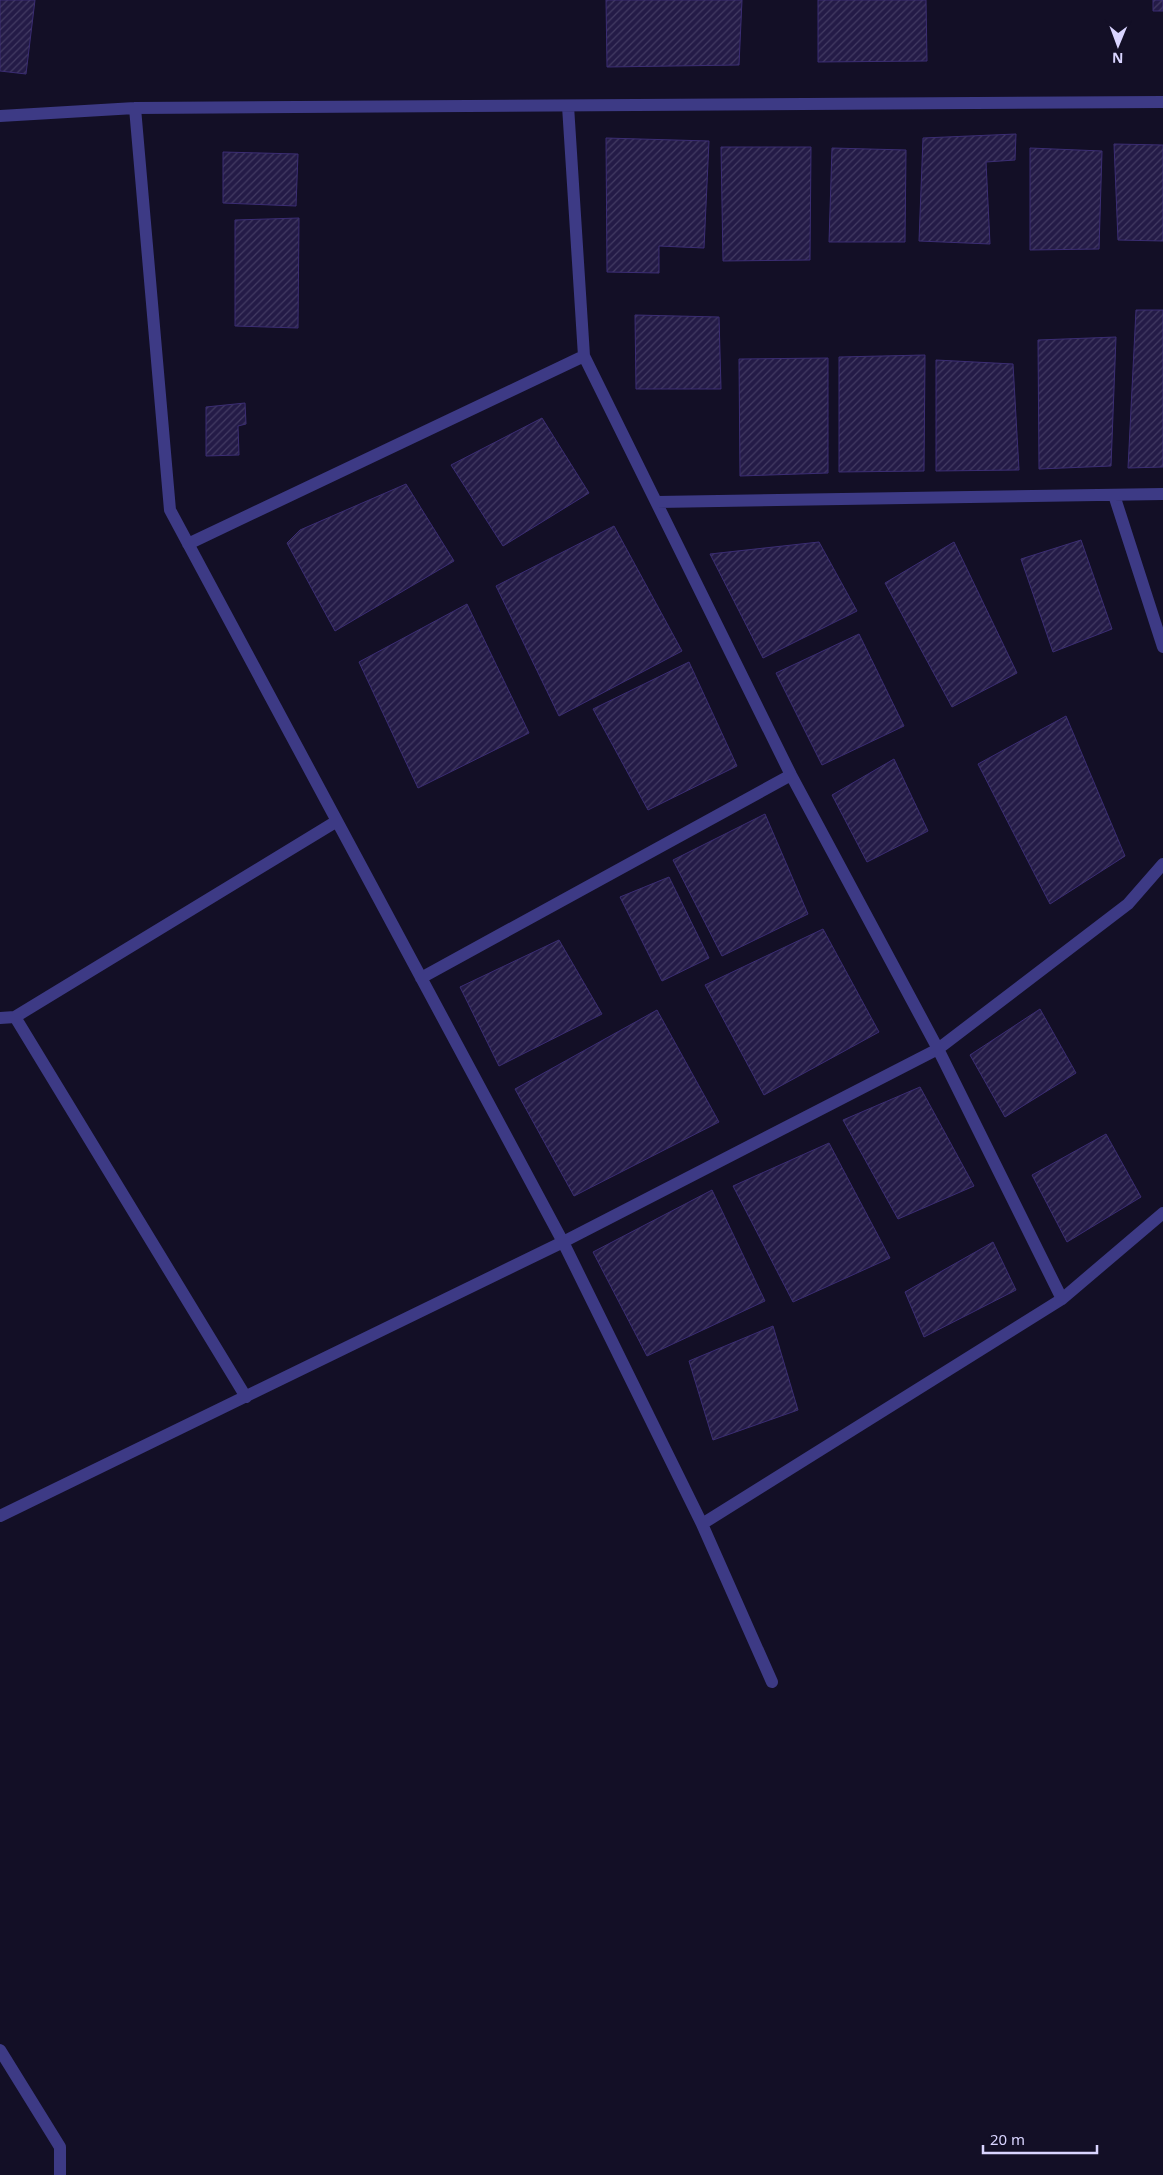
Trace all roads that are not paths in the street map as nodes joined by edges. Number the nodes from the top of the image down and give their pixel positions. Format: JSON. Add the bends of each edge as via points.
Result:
{"nodes":[{"id":1,"x":1163,"y":102,"type":"edge"},
{"id":2,"x":568,"y":106,"type":"junction"},
{"id":3,"x":136,"y":108,"type":"junction"},
{"id":4,"x":0,"y":116,"type":"edge"},
{"id":5,"x":584,"y":356,"type":"junction"},
{"id":6,"x":1163,"y":494,"type":"edge"},
{"id":7,"x":1114,"y":495,"type":"junction"},
{"id":8,"x":657,"y":502,"type":"junction"},
{"id":9,"x":188,"y":544,"type":"junction"},
{"id":10,"x":1163,"y":647,"type":"edge"},
{"id":11,"x":791,"y":775,"type":"junction"},
{"id":12,"x":337,"y":821,"type":"junction"},
{"id":13,"x":1163,"y":864,"type":"edge"},
{"id":14,"x":421,"y":978,"type":"junction"},
{"id":15,"x":15,"y":1017,"type":"junction"},
{"id":16,"x":0,"y":1018,"type":"edge"},
{"id":17,"x":938,"y":1049,"type":"junction"},
{"id":18,"x":1163,"y":1213,"type":"edge"},
{"id":19,"x":562,"y":1242,"type":"junction"},
{"id":20,"x":1062,"y":1299,"type":"junction"},
{"id":21,"x":246,"y":1396,"type":"junction"},
{"id":22,"x":0,"y":1516,"type":"edge"},
{"id":23,"x":702,"y":1524,"type":"junction"},
{"id":24,"x":772,"y":1682,"type":"dead end"},
{"id":25,"x":0,"y":2050,"type":"edge"},
{"id":26,"x":60,"y":2175,"type":"edge"}],
"edges":[{"from":1,"to":2,"type":"street"},
{"from":2,"to":3,"type":"street"},
{"from":2,"to":5,"type":"street"},
{"from":3,"to":4,"type":"street"},
{"from":3,"to":9,"type":"street","via":[[170,510]]},
{"from":5,"to":8,"type":"street"},
{"from":5,"to":9,"type":"street"},
{"from":6,"to":7,"type":"street"},
{"from":7,"to":8,"type":"street"},
{"from":7,"to":10,"type":"street"},
{"from":8,"to":11,"type":"street"},
{"from":9,"to":12,"type":"street"},
{"from":11,"to":14,"type":"street"},
{"from":11,"to":17,"type":"street"},
{"from":12,"to":14,"type":"street"},
{"from":12,"to":15,"type":"street"},
{"from":13,"to":17,"type":"street","via":[[1128,904]]},
{"from":14,"to":19,"type":"street"},
{"from":15,"to":16,"type":"street"},
{"from":15,"to":21,"type":"street"},
{"from":17,"to":19,"type":"street"},
{"from":17,"to":20,"type":"street"},
{"from":18,"to":20,"type":"street"},
{"from":19,"to":21,"type":"street"},
{"from":19,"to":23,"type":"street"},
{"from":20,"to":23,"type":"street"},
{"from":21,"to":22,"type":"street"},
{"from":23,"to":24,"type":"street"},
{"from":25,"to":26,"type":"street","via":[[60,2147]]}]}
